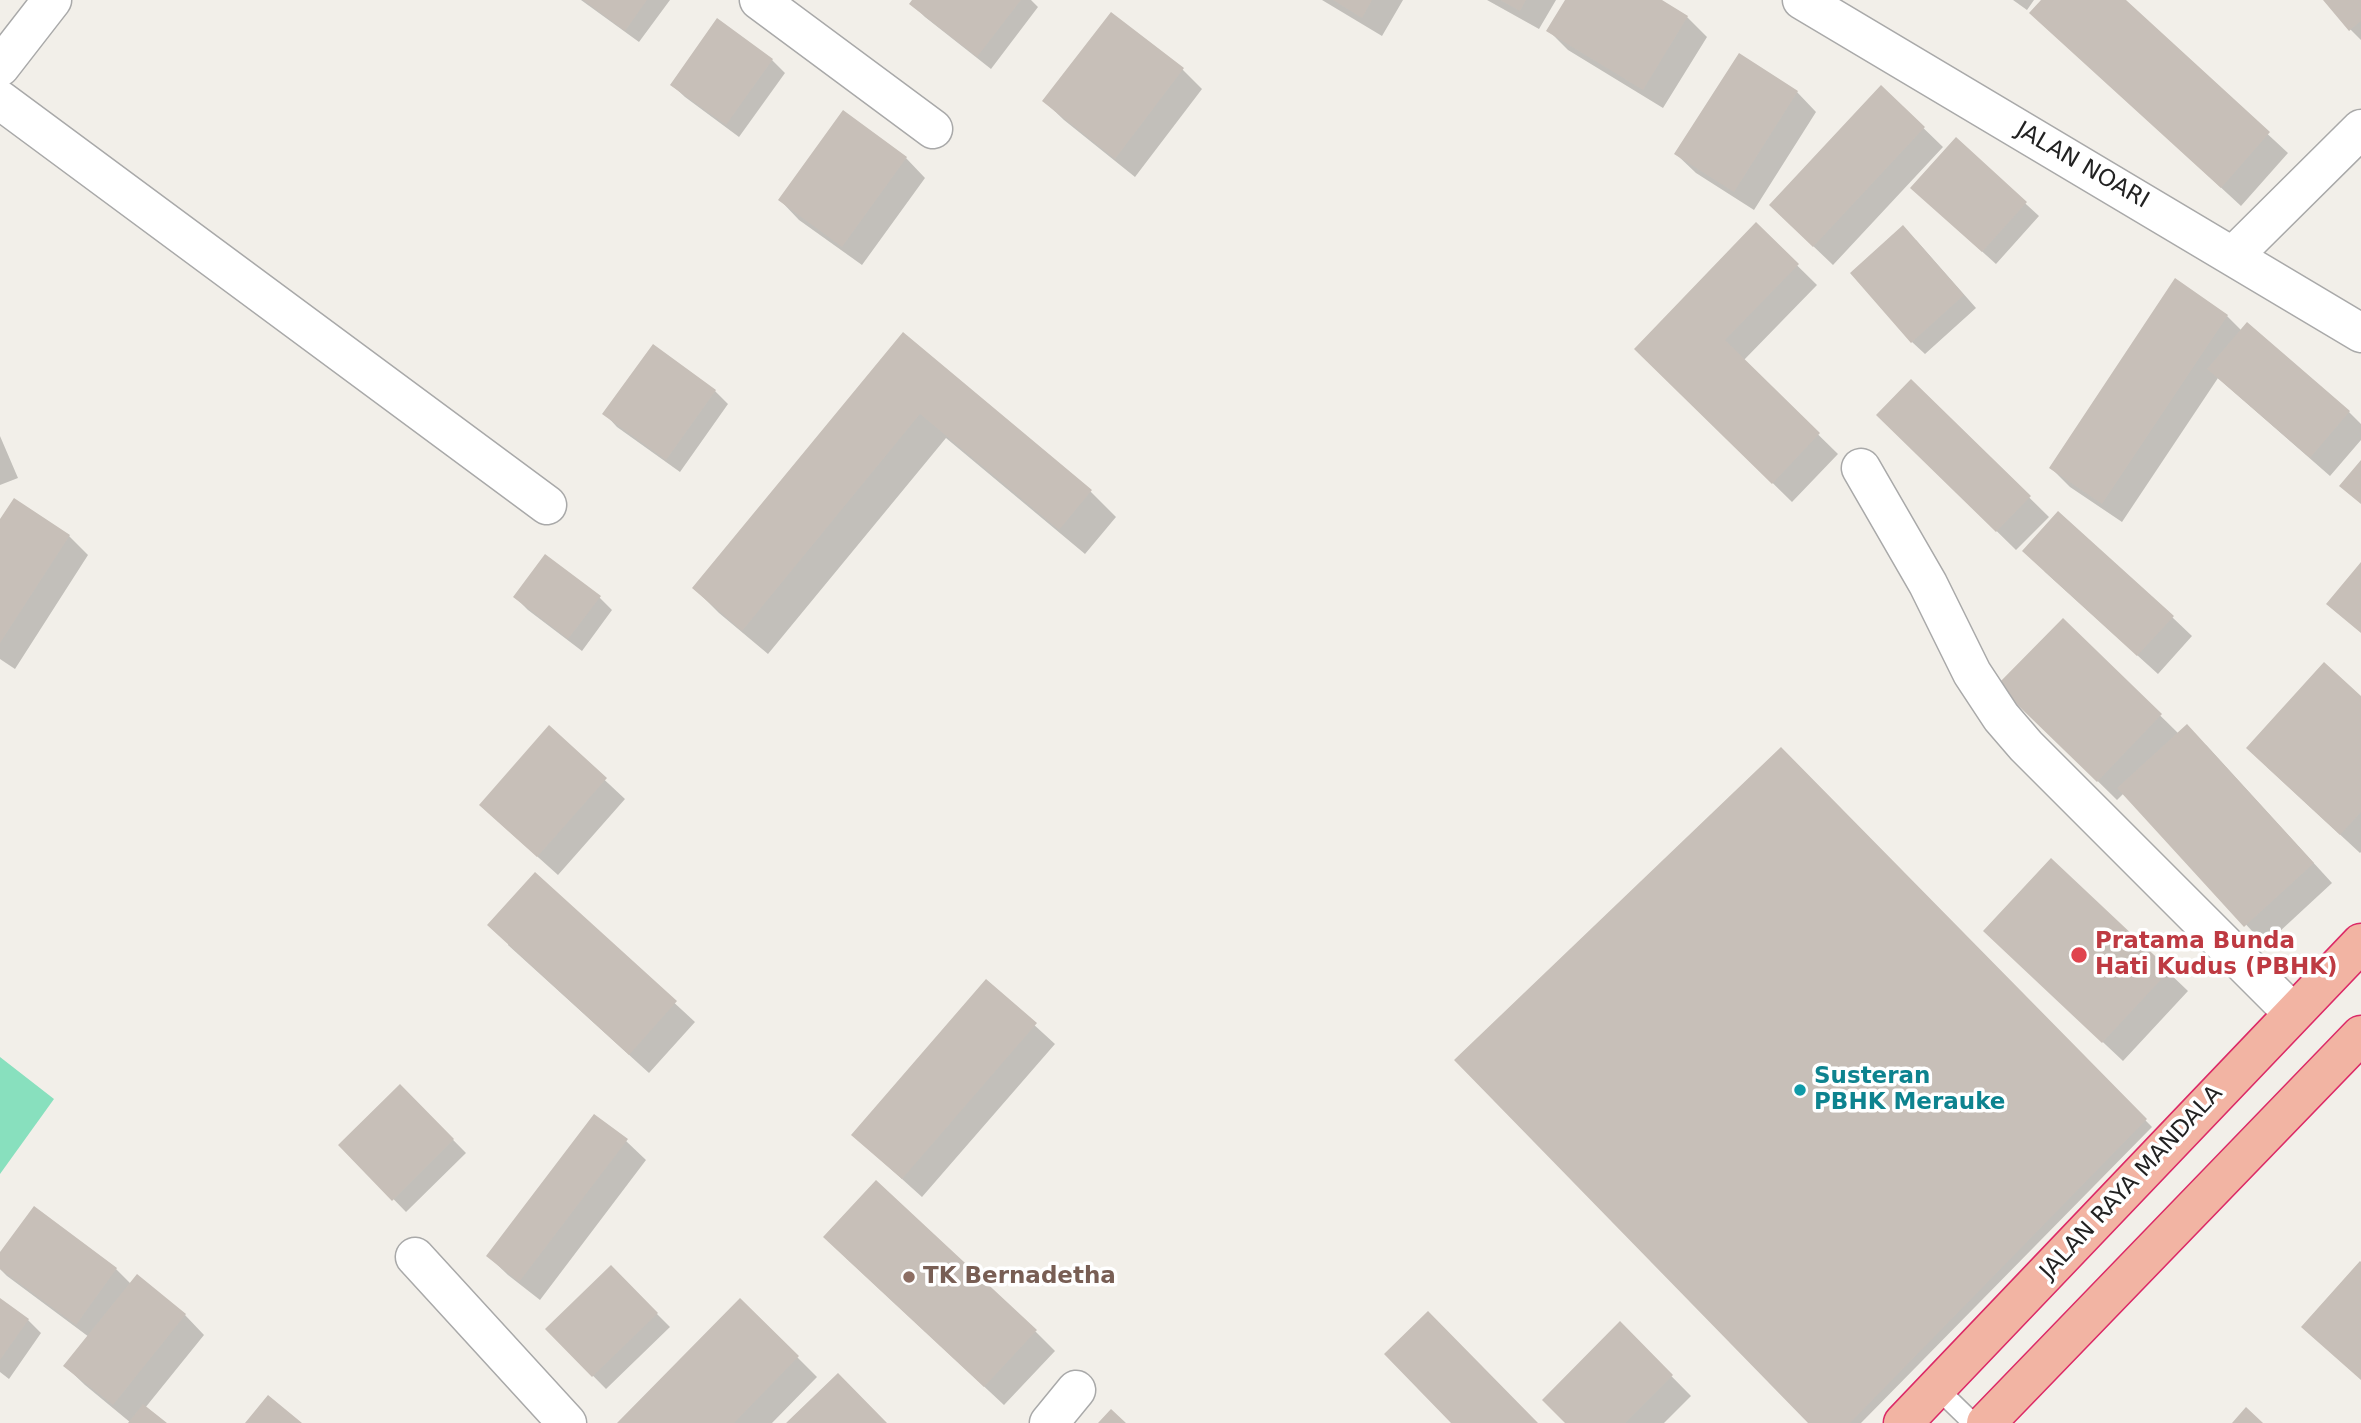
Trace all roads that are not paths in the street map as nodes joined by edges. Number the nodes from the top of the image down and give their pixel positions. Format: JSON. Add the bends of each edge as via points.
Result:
{"nodes":[{"id":1,"x":52,"y":0,"type":"edge"},
{"id":2,"x":759,"y":0,"type":"edge"},
{"id":3,"x":1802,"y":0,"type":"edge"},
{"id":4,"x":0,"y":67,"type":"edge"},
{"id":5,"x":0,"y":100,"type":"edge"},
{"id":6,"x":933,"y":129,"type":"dead end"},
{"id":7,"x":2361,"y":129,"type":"edge"},
{"id":8,"x":2234,"y":255,"type":"junction"},
{"id":9,"x":2361,"y":333,"type":"edge"},
{"id":10,"x":1861,"y":468,"type":"dead end"},
{"id":11,"x":547,"y":505,"type":"dead end"},
{"id":12,"x":2361,"y":943,"type":"edge"},
{"id":13,"x":2293,"y":1013,"type":"junction"},
{"id":14,"x":2355,"y":1052,"type":"edge"},
{"id":15,"x":415,"y":1258,"type":"dead end"},
{"id":16,"x":1937,"y":1388,"type":"junction"},
{"id":17,"x":1076,"y":1390,"type":"dead end"},
{"id":18,"x":567,"y":1423,"type":"edge"},
{"id":19,"x":1049,"y":1423,"type":"edge"},
{"id":20,"x":1903,"y":1423,"type":"edge"},
{"id":21,"x":1973,"y":1423,"type":"edge"},
{"id":22,"x":1986,"y":1423,"type":"edge"}],
"edges":[{"from":1,"to":4,"type":"street"},
{"from":2,"to":6,"type":"street"},
{"from":3,"to":8,"type":"street","name":"JALAN NOARI"},
{"from":5,"to":11,"type":"street"},
{"from":7,"to":8,"type":"street"},
{"from":8,"to":9,"type":"street","name":"JALAN NOARI"},
{"from":10,"to":13,"type":"street","via":[[1928,584],[1972,673],[2001,716]]},
{"from":12,"to":13,"type":"highway","name":"JALAN RAYA MANDALA"},
{"from":13,"to":16,"type":"highway","name":"JALAN RAYA MANDALA"},
{"from":14,"to":22,"type":"highway"},
{"from":15,"to":18,"type":"street"},
{"from":16,"to":20,"type":"highway","name":"JALAN RAYA MANDALA"},
{"from":16,"to":21,"type":"lane"},
{"from":17,"to":19,"type":"street"}]}
